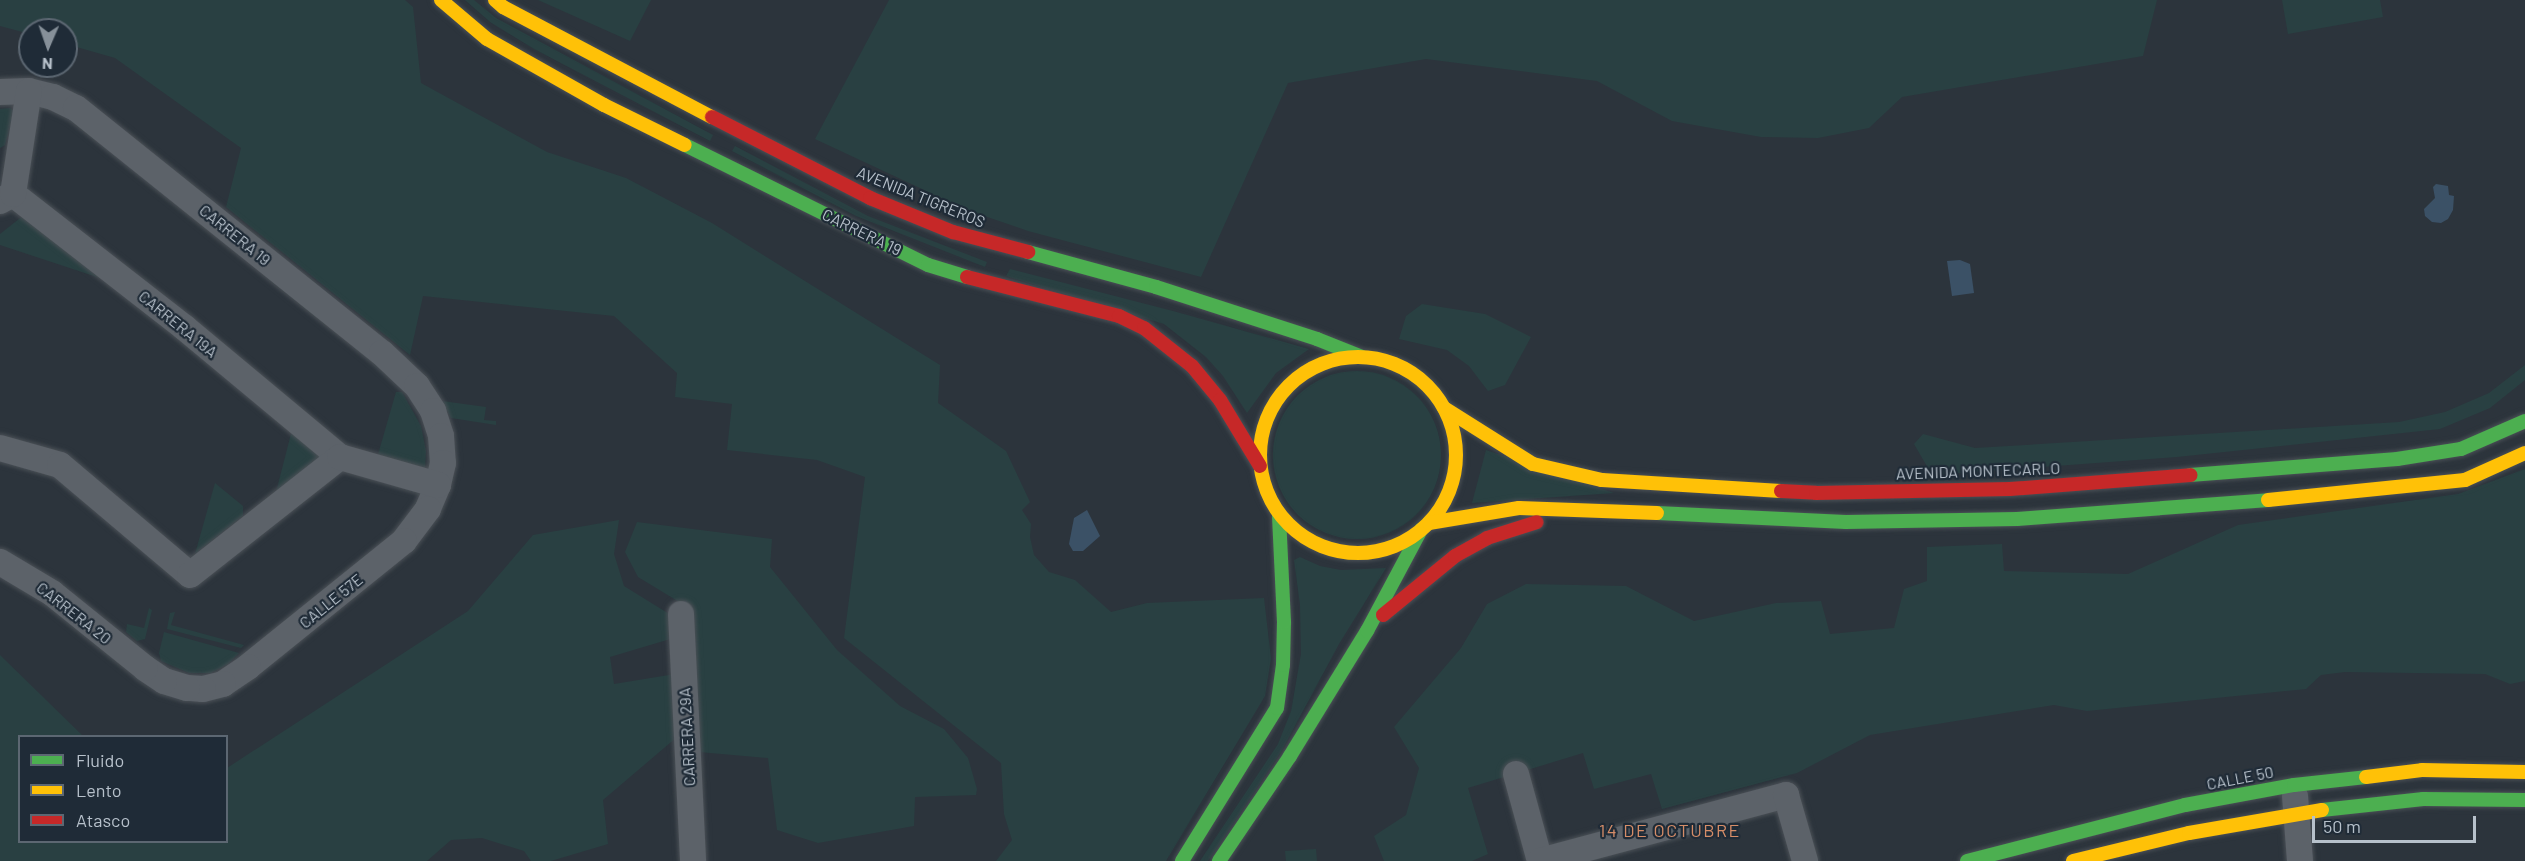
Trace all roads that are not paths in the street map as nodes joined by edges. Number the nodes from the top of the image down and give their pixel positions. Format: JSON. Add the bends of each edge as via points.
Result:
{"nodes":[{"id":1,"x":441,"y":0,"type":"edge"},
{"id":2,"x":495,"y":0,"type":"edge"},
{"id":3,"x":29,"y":91,"type":"junction"},
{"id":4,"x":0,"y":92,"type":"edge"},
{"id":5,"x":6,"y":198,"type":"edge"},
{"id":6,"x":1362,"y":357,"type":"junction"},
{"id":7,"x":1444,"y":408,"type":"junction"},
{"id":8,"x":2525,"y":421,"type":"edge"},
{"id":9,"x":438,"y":427,"type":"joint"},
{"id":10,"x":0,"y":448,"type":"edge"},
{"id":11,"x":2525,"y":453,"type":"edge"},
{"id":12,"x":340,"y":457,"type":"junction"},
{"id":13,"x":1260,"y":466,"type":"junction"},
{"id":14,"x":438,"y":485,"type":"junction"},
{"id":15,"x":1279,"y":514,"type":"junction"},
{"id":16,"x":1669,"y":514,"type":"junction"},
{"id":17,"x":1425,"y":526,"type":"junction"},
{"id":18,"x":0,"y":562,"type":"edge"},
{"id":19,"x":681,"y":614,"type":"dead end"},
{"id":20,"x":1367,"y":631,"type":"junction"},
{"id":21,"x":145,"y":669,"type":"joint"},
{"id":22,"x":2525,"y":772,"type":"edge"},
{"id":23,"x":1516,"y":774,"type":"dead end"},
{"id":24,"x":2294,"y":785,"type":"junction"},
{"id":25,"x":2525,"y":800,"type":"edge"},
{"id":26,"x":2298,"y":813,"type":"junction"},
{"id":27,"x":693,"y":861,"type":"edge"},
{"id":28,"x":1182,"y":861,"type":"edge"},
{"id":29,"x":1219,"y":861,"type":"edge"},
{"id":30,"x":1540,"y":861,"type":"edge"},
{"id":31,"x":1805,"y":861,"type":"edge"},
{"id":32,"x":1967,"y":861,"type":"edge"},
{"id":33,"x":2073,"y":861,"type":"edge"},
{"id":34,"x":2300,"y":861,"type":"edge"}],
"edges":[{"from":1,"to":13,"type":"main road","name":"CARRERA 19","via":[[487,39],[604,105],[928,265],[993,286],[1119,316],[1144,328],[1192,366],[1220,400]]},
{"from":2,"to":6,"type":"main road","name":"AVENIDA TIGREROS","via":[[632,76],[870,198],[953,232],[1156,287]]},
{"from":3,"to":4,"type":"street","name":"CARRERA 19"},
{"from":3,"to":5,"type":"street"},
{"from":3,"to":9,"type":"street","name":"CARRERA 19","via":[[76,108],[382,353],[417,386]]},
{"from":5,"to":12,"type":"street","name":"CARRERA 19A","via":[[185,328]]},
{"from":6,"to":7,"type":"main road","via":[[1409,372],[1422,381]]},
{"from":6,"to":13,"type":"main road","via":[[1310,369],[1281,394],[1263,428]]},
{"from":7,"to":8,"type":"main road","name":"AVENIDA MONTECARLO","via":[[1533,464],[1602,480],[1816,493],[2010,489],[2397,459],[2461,449]]},
{"from":7,"to":17,"type":"main road","via":[[1453,429],[1455,473],[1448,495]]},
{"from":9,"to":14,"type":"street","name":"CALLE 57E","via":[[443,463]]},
{"from":10,"to":12,"type":"street","via":[[60,465],[190,574]]},
{"from":11,"to":16,"type":"main road","via":[[2465,480],[2301,498],[2017,519],[1846,522]]},
{"from":12,"to":14,"type":"street"},
{"from":13,"to":15,"type":"main road","via":[[1266,490]]},
{"from":14,"to":21,"type":"street","name":"CALLE 57E","via":[[428,509],[404,541],[223,684],[187,688],[164,681]]},
{"from":15,"to":17,"type":"main road","via":[[1300,535],[1352,553],[1389,548]]},
{"from":15,"to":28,"type":"main road","via":[[1284,622],[1277,708]]},
{"from":16,"to":17,"type":"main road","via":[[1519,508]]},
{"from":16,"to":20,"type":"main road","via":[[1590,515],[1532,522],[1487,538],[1455,556],[1394,604]]},
{"from":17,"to":20,"type":"main road"},
{"from":18,"to":21,"type":"street","name":"CARRERA 20","via":[[52,593]]},
{"from":19,"to":27,"type":"street","name":"CARRERA 29A"},
{"from":20,"to":29,"type":"main road"},
{"from":22,"to":24,"type":"main road","name":"CALLE 50","via":[[2422,770]]},
{"from":23,"to":30,"type":"street"},
{"from":24,"to":26,"type":"street"},
{"from":24,"to":32,"type":"main road","name":"CALLE 50","via":[[2173,808]]},
{"from":25,"to":26,"type":"main road","via":[[2423,799]]},
{"from":26,"to":33,"type":"main road","via":[[2189,833]]},
{"from":26,"to":34,"type":"street"},
{"from":30,"to":31,"type":"street","via":[[1786,795]]}]}
